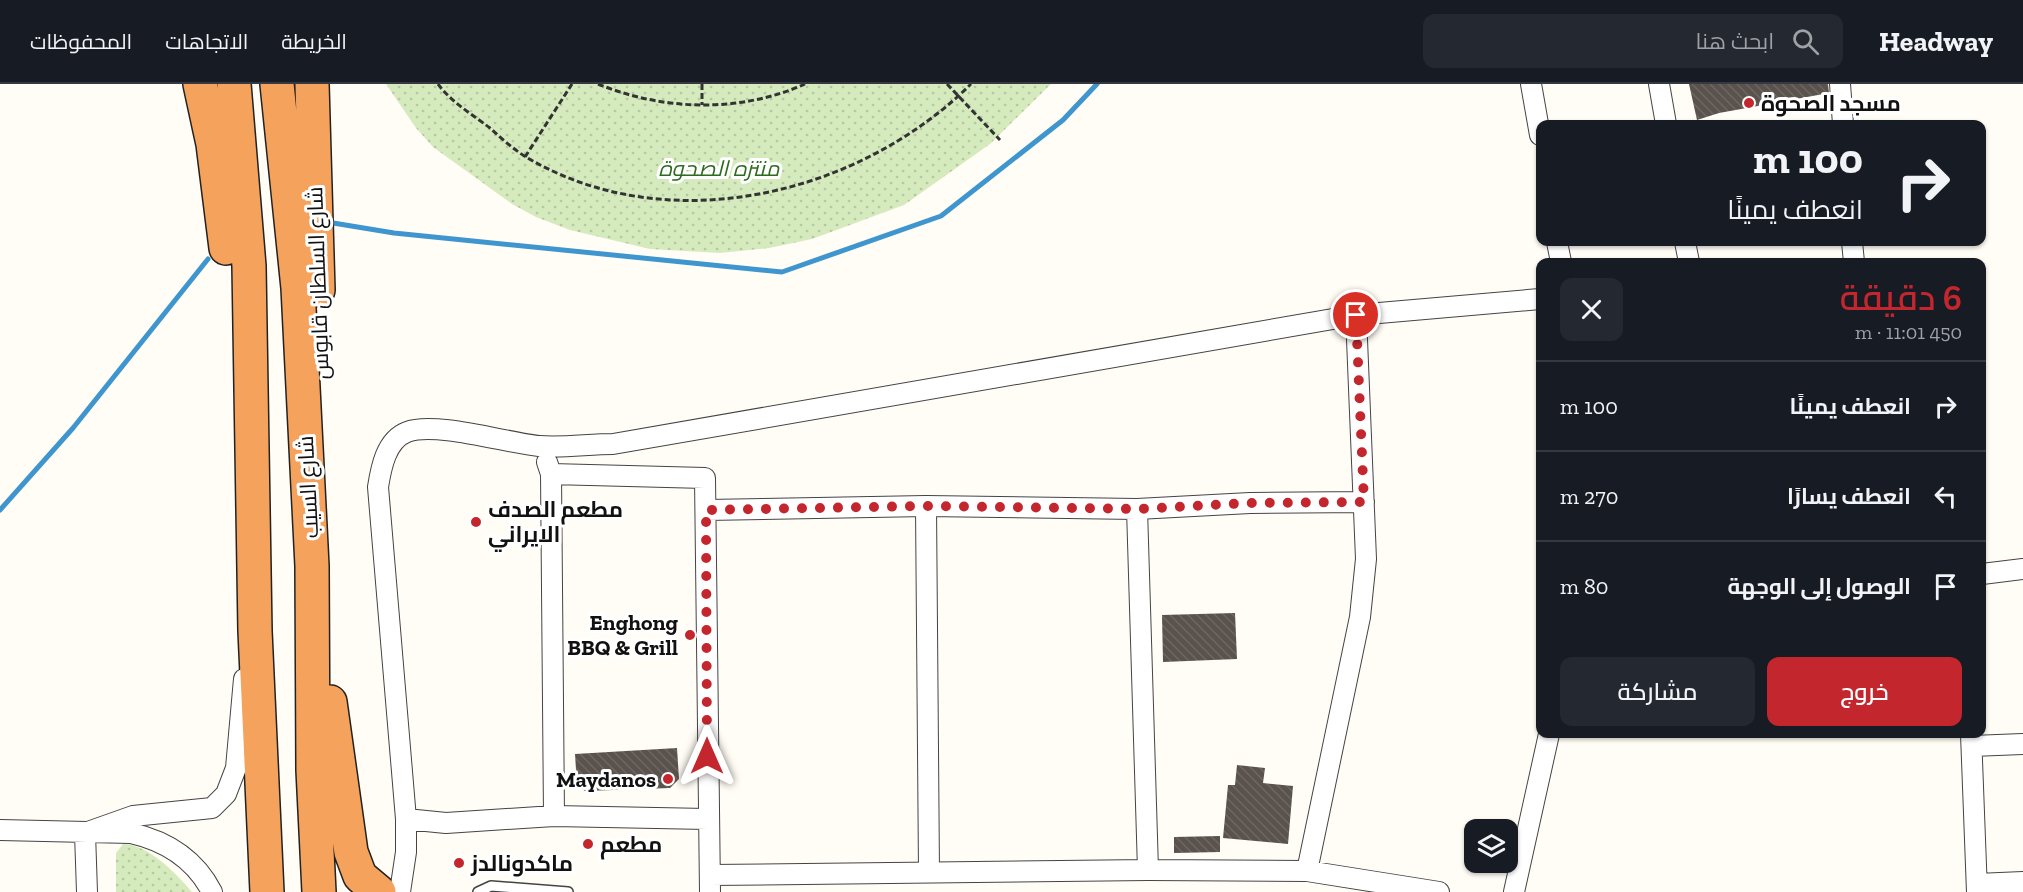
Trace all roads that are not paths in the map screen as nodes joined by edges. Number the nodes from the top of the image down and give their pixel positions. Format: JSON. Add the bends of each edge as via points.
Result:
{"nodes":[{"id":1,"x":200,"y":84,"type":"edge"},
{"id":2,"x":234,"y":84,"type":"edge"},
{"id":3,"x":277,"y":84,"type":"edge"},
{"id":4,"x":312,"y":84,"type":"edge"},
{"id":5,"x":1531,"y":84,"type":"edge"},
{"id":6,"x":1659,"y":84,"type":"edge"},
{"id":7,"x":1840,"y":84,"type":"edge"},
{"id":8,"x":1537,"y":120,"type":"edge"},
{"id":9,"x":1665,"y":120,"type":"edge"},
{"id":10,"x":1844,"y":120,"type":"edge"},
{"id":11,"x":1536,"y":299,"type":"edge"},
{"id":12,"x":1356,"y":315,"type":"junction"},
{"id":13,"x":251,"y":432,"type":"junction"},
{"id":14,"x":541,"y":446,"type":"junction"},
{"id":15,"x":551,"y":474,"type":"junction"},
{"id":16,"x":308,"y":480,"type":"junction"},
{"id":17,"x":1364,"y":502,"type":"junction"},
{"id":18,"x":926,"y":506,"type":"junction"},
{"id":19,"x":1137,"y":509,"type":"junction"},
{"id":20,"x":706,"y":510,"type":"junction"},
{"id":21,"x":312,"y":566,"type":"junction"},
{"id":22,"x":2023,"y":569,"type":"edge"},
{"id":23,"x":1986,"y":574,"type":"edge"},
{"id":24,"x":255,"y":631,"type":"junction"},
{"id":25,"x":1548,"y":738,"type":"edge"},
{"id":26,"x":1972,"y":740,"type":"edge"},
{"id":27,"x":2023,"y":744,"type":"edge"},
{"id":28,"x":554,"y":816,"type":"junction"},
{"id":29,"x":406,"y":819,"type":"junction"},
{"id":30,"x":707,"y":819,"type":"junction"},
{"id":31,"x":0,"y":830,"type":"edge"},
{"id":32,"x":85,"y":833,"type":"junction"},
{"id":33,"x":1148,"y":870,"type":"junction"},
{"id":34,"x":1307,"y":871,"type":"junction"},
{"id":35,"x":929,"y":872,"type":"junction"},
{"id":36,"x":2023,"y":882,"type":"edge"},
{"id":37,"x":710,"y":884,"type":"edge"},
{"id":38,"x":1977,"y":888,"type":"edge"},
{"id":39,"x":87,"y":892,"type":"edge"},
{"id":40,"x":212,"y":892,"type":"edge"},
{"id":41,"x":267,"y":892,"type":"edge"},
{"id":42,"x":319,"y":892,"type":"edge"},
{"id":43,"x":379,"y":892,"type":"edge"},
{"id":44,"x":400,"y":892,"type":"edge"},
{"id":45,"x":478,"y":892,"type":"edge"},
{"id":46,"x":568,"y":892,"type":"edge"},
{"id":47,"x":1439,"y":892,"type":"edge"},
{"id":48,"x":1514,"y":892,"type":"edge"}],
"edges":[{"from":1,"to":13,"type":"highway","via":[[213,144]]},
{"from":2,"to":13,"type":"highway","via":[[249,266]]},
{"from":3,"to":16,"type":"highway","name":"شارع السيب","via":[[298,288]]},
{"from":4,"to":16,"type":"highway","name":"شارع السلطان قابوس","via":[[322,402]]},
{"from":5,"to":8,"type":"street"},
{"from":6,"to":9,"type":"street"},
{"from":7,"to":10,"type":"street"},
{"from":11,"to":12,"type":"street"},
{"from":12,"to":14,"type":"street","via":[[613,444]]},
{"from":12,"to":17,"type":"street"},
{"from":13,"to":24,"type":"highway"},
{"from":14,"to":15,"type":"street"},
{"from":14,"to":29,"type":"street","via":[[429,429],[406,432],[382,463],[378,487]]},
{"from":15,"to":20,"type":"street","via":[[705,478]]},
{"from":15,"to":28,"type":"street"},
{"from":16,"to":21,"type":"highway","name":"شارع السيب"},
{"from":17,"to":19,"type":"street"},
{"from":17,"to":34,"type":"street","via":[[1366,560],[1360,617]]},
{"from":18,"to":19,"type":"street"},
{"from":18,"to":20,"type":"street"},
{"from":18,"to":35,"type":"street"},
{"from":19,"to":33,"type":"street"},
{"from":20,"to":30,"type":"street"},
{"from":21,"to":42,"type":"highway","name":"شارع السيب","via":[[313,770]]},
{"from":21,"to":43,"type":"highway","via":[[351,852],[360,876]]},
{"from":22,"to":23,"type":"street"},
{"from":24,"to":32,"type":"street","via":[[246,667],[236,768],[226,794],[212,808],[133,816]]},
{"from":24,"to":41,"type":"highway"},
{"from":25,"to":48,"type":"street"},
{"from":26,"to":27,"type":"street"},
{"from":26,"to":38,"type":"street"},
{"from":28,"to":29,"type":"street","via":[[446,823]]},
{"from":28,"to":30,"type":"street"},
{"from":29,"to":44,"type":"street"},
{"from":30,"to":37,"type":"street"},
{"from":31,"to":32,"type":"street"},
{"from":32,"to":39,"type":"street"},
{"from":32,"to":40,"type":"street","via":[[131,833],[167,845],[192,863]]},
{"from":33,"to":34,"type":"street"},
{"from":33,"to":35,"type":"street"},
{"from":34,"to":47,"type":"street"},
{"from":35,"to":37,"type":"street"},
{"from":36,"to":38,"type":"street"},
{"from":45,"to":46,"type":"lane","via":[[491,886]]}]}
